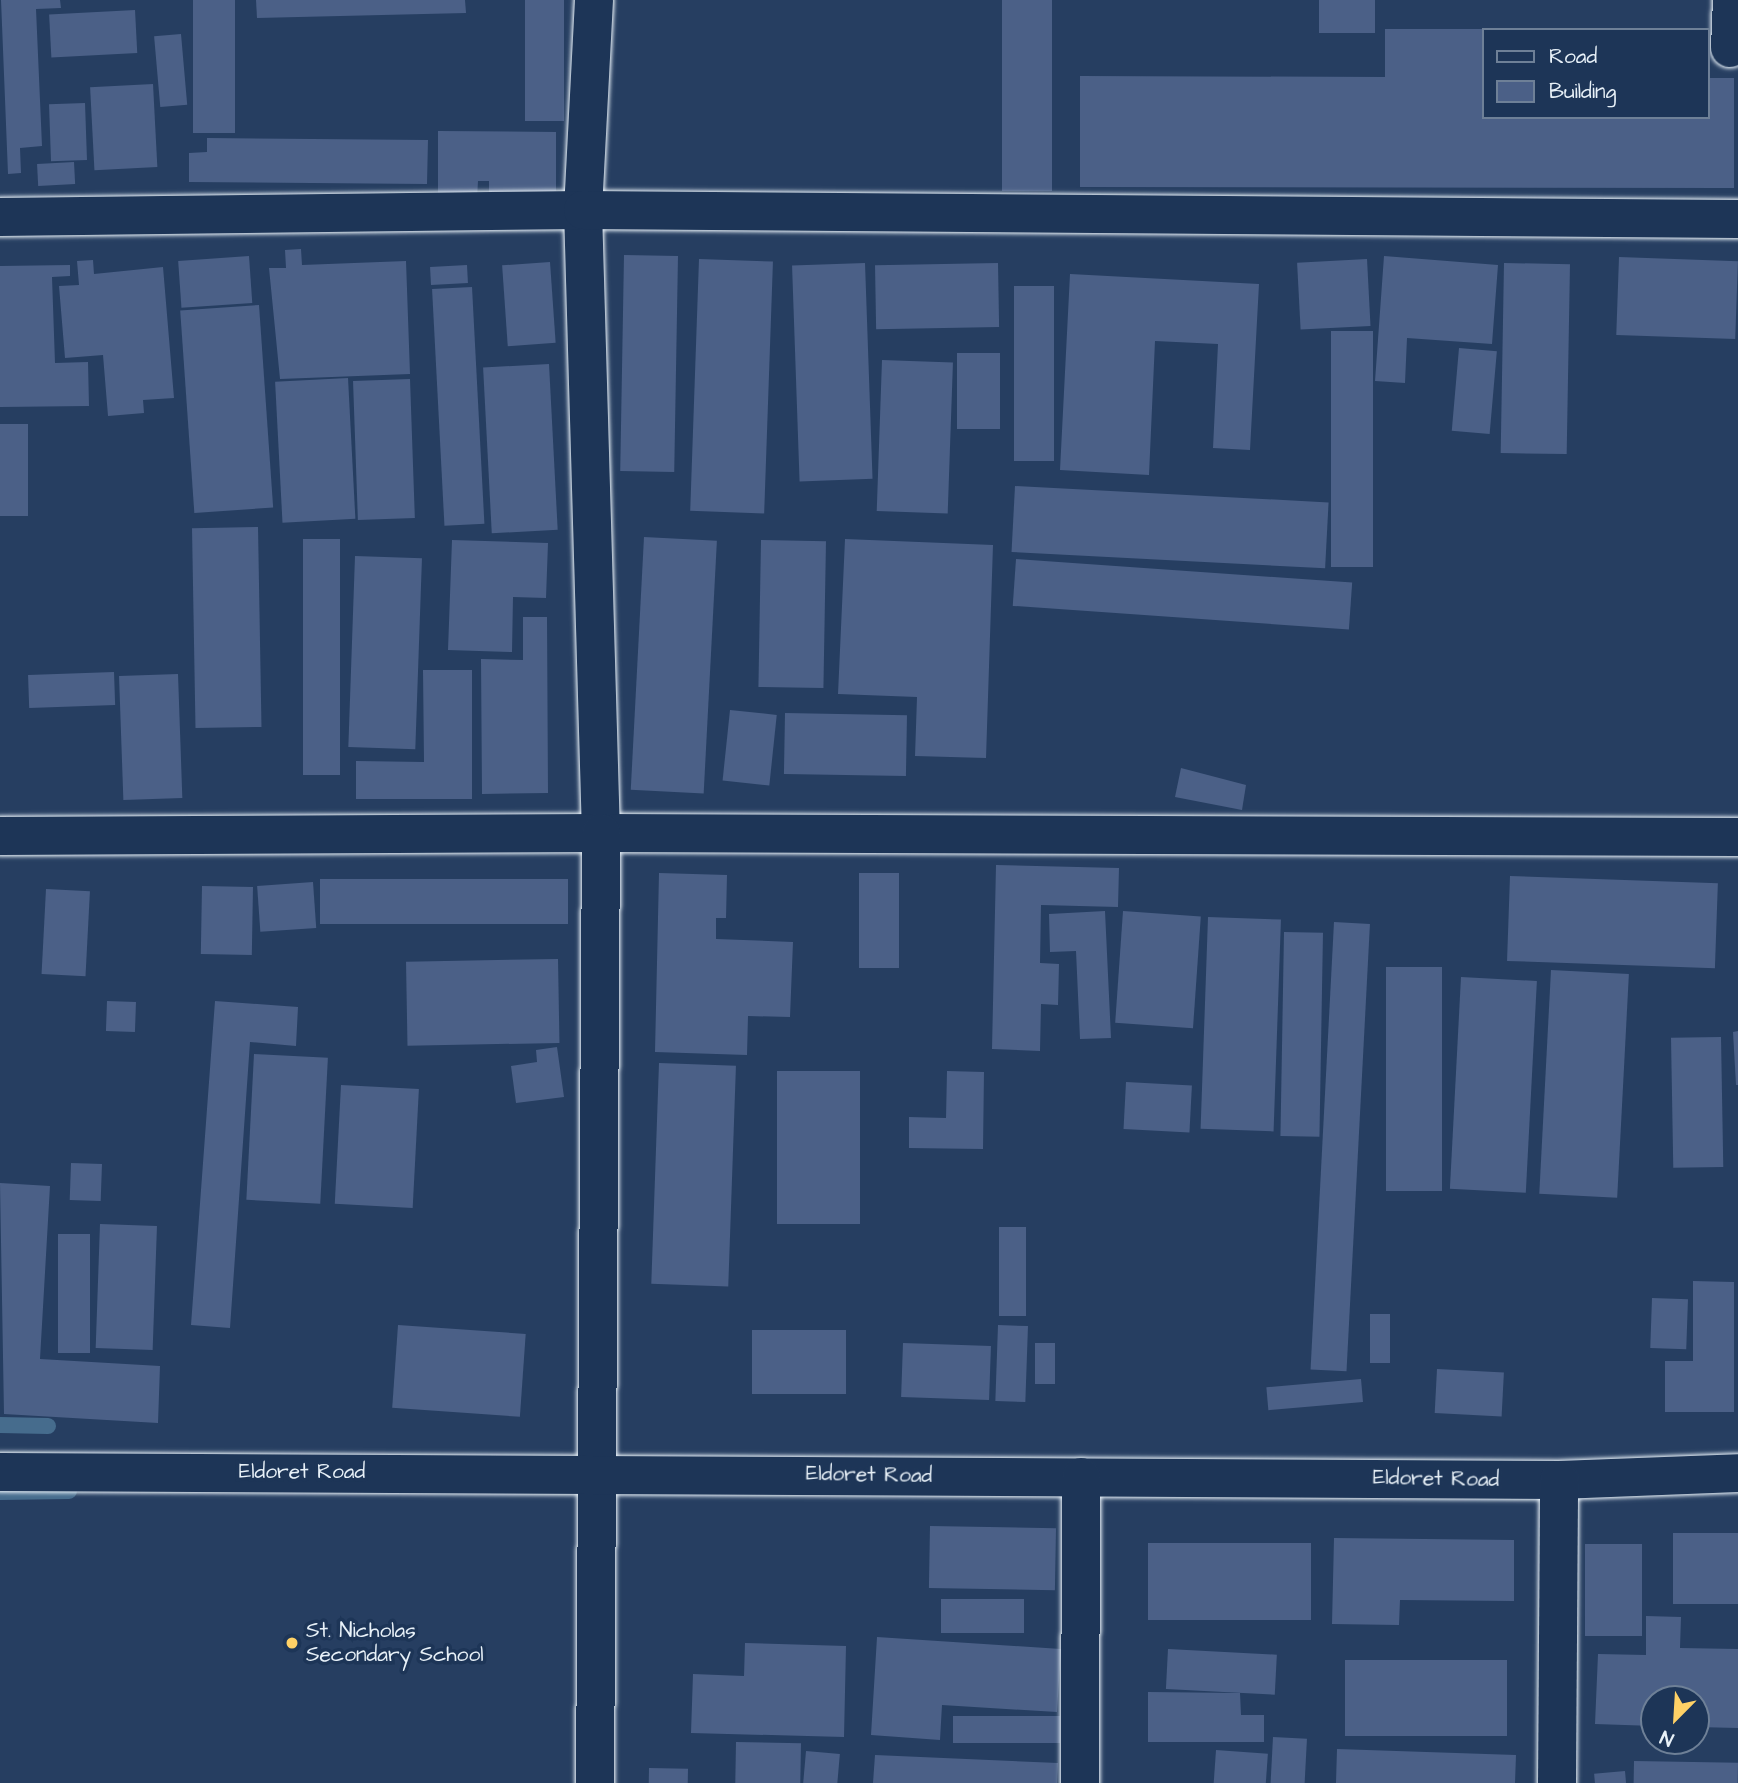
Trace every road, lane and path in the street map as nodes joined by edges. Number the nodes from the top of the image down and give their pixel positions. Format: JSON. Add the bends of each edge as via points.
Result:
{"nodes":[{"id":1,"x":594,"y":0,"type":"edge"},
{"id":2,"x":1732,"y":0,"type":"edge"},
{"id":3,"x":1730,"y":48,"type":"dead end"},
{"id":4,"x":583,"y":210,"type":"junction"},
{"id":5,"x":0,"y":217,"type":"edge"},
{"id":6,"x":1738,"y":219,"type":"edge"},
{"id":7,"x":601,"y":833,"type":"junction"},
{"id":8,"x":0,"y":836,"type":"edge"},
{"id":9,"x":1738,"y":837,"type":"edge"},
{"id":10,"x":0,"y":1472,"type":"edge"},
{"id":11,"x":594,"y":1472,"type":"junction"},
{"id":12,"x":1738,"y":1473,"type":"edge"},
{"id":13,"x":1081,"y":1477,"type":"junction"},
{"id":14,"x":1559,"y":1480,"type":"junction"},
{"id":15,"x":595,"y":1783,"type":"edge"},
{"id":16,"x":1080,"y":1783,"type":"edge"},
{"id":17,"x":1557,"y":1783,"type":"edge"}],
"edges":[{"from":1,"to":4,"type":"street"},
{"from":2,"to":3,"type":"street"},
{"from":4,"to":5,"type":"street"},
{"from":4,"to":6,"type":"street"},
{"from":4,"to":7,"type":"street"},
{"from":7,"to":8,"type":"street"},
{"from":7,"to":9,"type":"street"},
{"from":7,"to":11,"type":"street"},
{"from":10,"to":11,"type":"street","name":"Eldoret Road"},
{"from":11,"to":13,"type":"street","name":"Eldoret Road"},
{"from":11,"to":15,"type":"street"},
{"from":12,"to":14,"type":"street","name":"Eldoret Road"},
{"from":13,"to":14,"type":"street","name":"Eldoret Road"},
{"from":13,"to":16,"type":"street"},
{"from":14,"to":17,"type":"street"}]}
